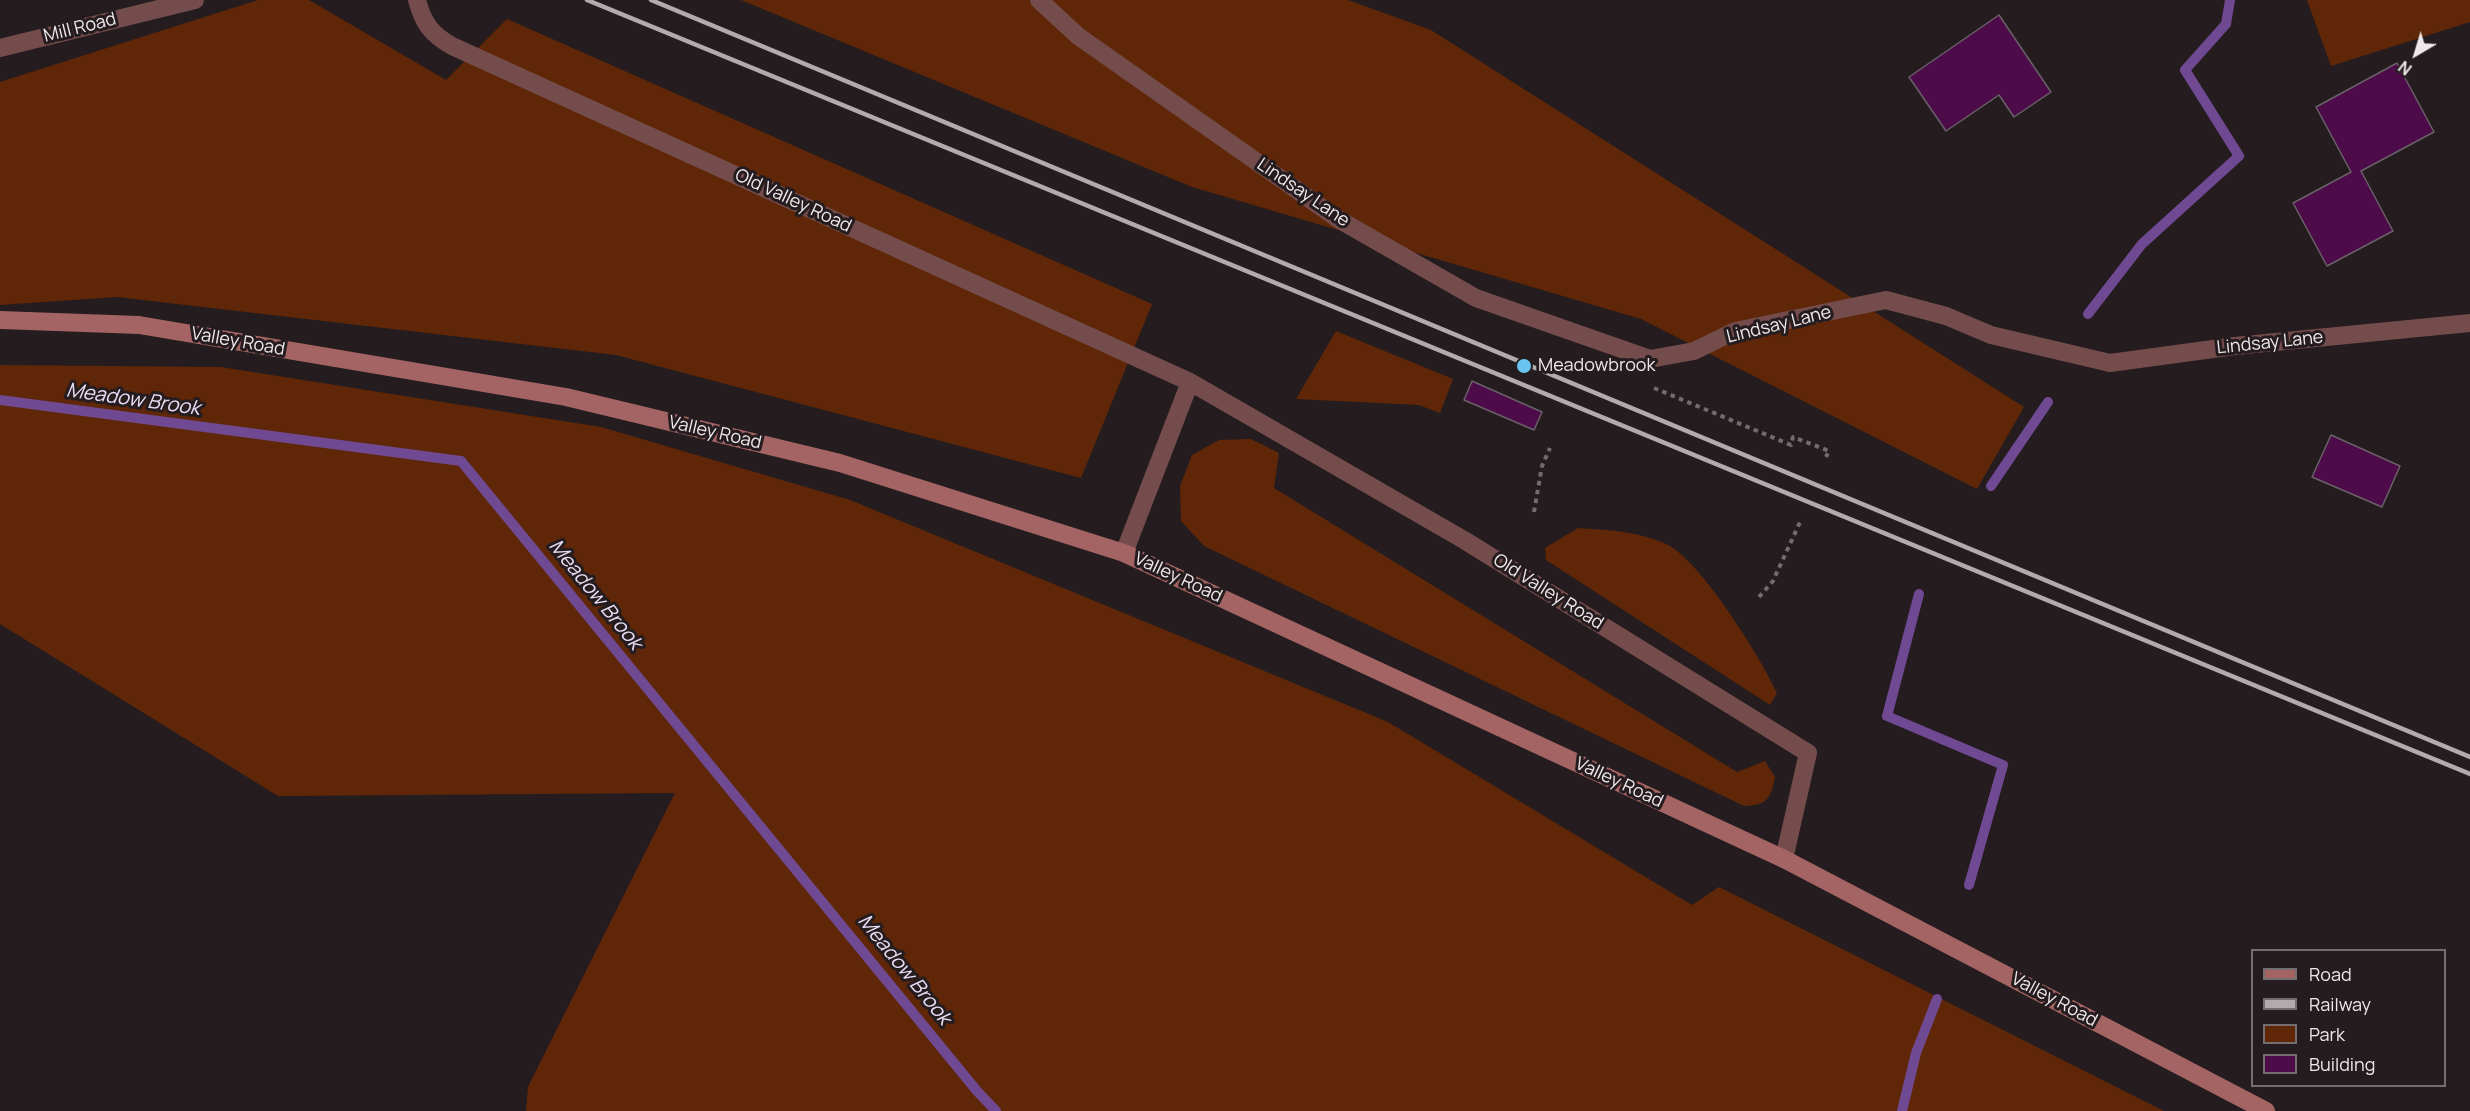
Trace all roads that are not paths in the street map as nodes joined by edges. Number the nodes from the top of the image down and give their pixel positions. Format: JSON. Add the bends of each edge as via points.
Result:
{"nodes":[{"id":1,"x":195,"y":0,"type":"edge"},
{"id":2,"x":417,"y":0,"type":"edge"},
{"id":3,"x":1039,"y":0,"type":"edge"},
{"id":4,"x":0,"y":48,"type":"edge"},
{"id":5,"x":0,"y":320,"type":"edge"},
{"id":6,"x":2470,"y":323,"type":"edge"},
{"id":7,"x":1190,"y":382,"type":"junction"},
{"id":8,"x":1124,"y":553,"type":"junction"},
{"id":9,"x":1784,"y":859,"type":"junction"},
{"id":10,"x":2266,"y":1111,"type":"edge"}],
"edges":[{"from":1,"to":4,"type":"street","name":"Mill Road"},
{"from":2,"to":7,"type":"street","name":"Old Valley Road","via":[[422,21],[435,36],[452,46]]},
{"from":3,"to":6,"type":"street","name":"Lindsay Lane","via":[[1078,36],[1338,219],[1476,298],[1650,359],[1694,351],[1736,332],[1886,300],[1946,316],[1991,335],[2110,363],[2235,346]]},
{"from":5,"to":8,"type":"main road","name":"Valley Road","via":[[139,325],[566,397],[840,463]]},
{"from":7,"to":8,"type":"street"},
{"from":7,"to":9,"type":"street","name":"Old Valley Road","via":[[1464,540],[1808,753]]},
{"from":8,"to":9,"type":"main road","name":"Valley Road"},
{"from":9,"to":10,"type":"main road","name":"Valley Road"}]}
